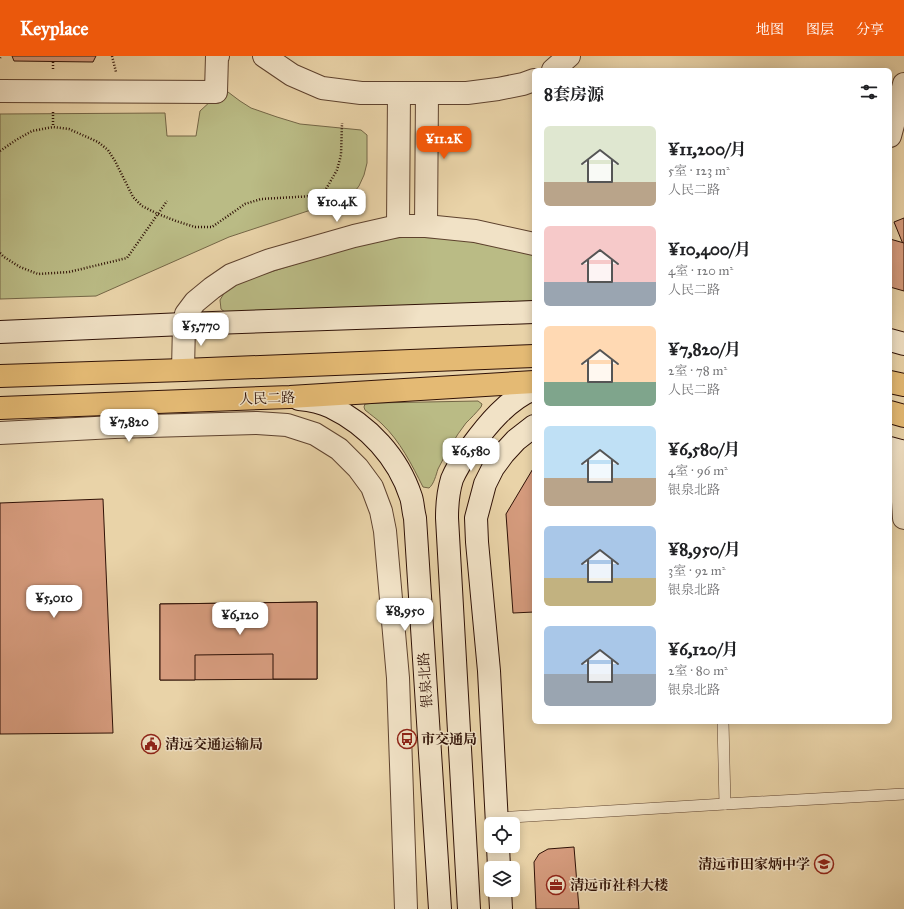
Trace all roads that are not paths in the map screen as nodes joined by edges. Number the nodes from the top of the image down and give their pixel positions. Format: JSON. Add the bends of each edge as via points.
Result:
{"nodes":[{"id":1,"x":218,"y":56,"type":"edge"},
{"id":2,"x":264,"y":56,"type":"edge"},
{"id":3,"x":569,"y":56,"type":"edge"},
{"id":4,"x":555,"y":68,"type":"edge"},
{"id":5,"x":532,"y":81,"type":"edge"},
{"id":6,"x":904,"y":84,"type":"edge"},
{"id":7,"x":0,"y":91,"type":"edge"},
{"id":8,"x":399,"y":93,"type":"junction"},
{"id":9,"x":427,"y":93,"type":"junction"},
{"id":10,"x":900,"y":116,"type":"edge"},
{"id":11,"x":892,"y":132,"type":"edge"},
{"id":12,"x":398,"y":226,"type":"junction"},
{"id":13,"x":426,"y":226,"type":"junction"},
{"id":14,"x":532,"y":244,"type":"edge"},
{"id":15,"x":532,"y":312,"type":"edge"},
{"id":16,"x":184,"y":324,"type":"junction"},
{"id":17,"x":0,"y":332,"type":"edge"},
{"id":18,"x":892,"y":341,"type":"edge"},
{"id":19,"x":904,"y":344,"type":"edge"},
{"id":20,"x":532,"y":356,"type":"edge"},
{"id":21,"x":183,"y":370,"type":"junction"},
{"id":22,"x":0,"y":376,"type":"edge"},
{"id":23,"x":532,"y":382,"type":"edge"},
{"id":24,"x":892,"y":382,"type":"edge"},
{"id":25,"x":904,"y":385,"type":"edge"},
{"id":26,"x":532,"y":390,"type":"edge"},
{"id":27,"x":290,"y":397,"type":"junction"},
{"id":28,"x":0,"y":408,"type":"edge"},
{"id":29,"x":892,"y":413,"type":"edge"},
{"id":30,"x":904,"y":416,"type":"edge"},
{"id":31,"x":257,"y":423,"type":"joint"},
{"id":32,"x":532,"y":428,"type":"edge"},
{"id":33,"x":0,"y":433,"type":"edge"},
{"id":34,"x":469,"y":450,"type":"junction"},
{"id":35,"x":898,"y":450,"type":"edge"},
{"id":36,"x":493,"y":468,"type":"junction"},
{"id":37,"x":904,"y":518,"type":"edge"},
{"id":38,"x":722,"y":724,"type":"edge"},
{"id":39,"x":904,"y":794,"type":"edge"},
{"id":40,"x":725,"y":804,"type":"junction"},
{"id":41,"x":497,"y":817,"type":"edge"},
{"id":42,"x":520,"y":819,"type":"edge"},
{"id":43,"x":500,"y":897,"type":"edge"},
{"id":44,"x":406,"y":909,"type":"edge"},
{"id":45,"x":440,"y":909,"type":"edge"},
{"id":46,"x":469,"y":909,"type":"edge"},
{"id":47,"x":501,"y":909,"type":"edge"}],
"edges":[{"from":1,"to":7,"type":"street","via":[[216,92]]},
{"from":2,"to":8,"type":"street","via":[[292,75],[322,88],[361,94]]},
{"from":3,"to":4,"type":"street"},
{"from":5,"to":9,"type":"street","via":[[467,93]]},
{"from":6,"to":10,"type":"street"},
{"from":8,"to":9,"type":"street"},
{"from":8,"to":12,"type":"street"},
{"from":9,"to":13,"type":"street"},
{"from":10,"to":11,"type":"street"},
{"from":12,"to":13,"type":"street"},
{"from":12,"to":16,"type":"street","via":[[270,260],[231,274],[195,302],[186,314]]},
{"from":13,"to":14,"type":"street","via":[[475,231]]},
{"from":15,"to":16,"type":"street"},
{"from":16,"to":17,"type":"street"},
{"from":16,"to":21,"type":"street"},
{"from":18,"to":19,"type":"street"},
{"from":20,"to":21,"type":"main road"},
{"from":21,"to":22,"type":"main road"},
{"from":23,"to":27,"type":"main road","name":"人民二路"},
{"from":24,"to":25,"type":"main road"},
{"from":26,"to":34,"type":"street","via":[[515,399],[498,414]]},
{"from":27,"to":28,"type":"main road","name":"人民二路"},
{"from":27,"to":45,"type":"street","name":"银泉北路","via":[[331,407],[368,432],[392,459],[411,497],[415,518]]},
{"from":29,"to":30,"type":"main road"},
{"from":31,"to":33,"type":"street","name":"人民二路"},
{"from":31,"to":44,"type":"street","name":"银泉北路","via":[[287,425],[315,434],[339,449],[372,487],[381,511],[398,678]]},
{"from":32,"to":36,"type":"street","via":[[516,440]]},
{"from":34,"to":36,"type":"street"},
{"from":34,"to":46,"type":"street","via":[[452,478],[447,497],[447,518]]},
{"from":35,"to":37,"type":"street"},
{"from":36,"to":41,"type":"street","via":[[485,484],[476,518],[489,671]]},
{"from":38,"to":40,"type":"lane"},
{"from":39,"to":40,"type":"lane"},
{"from":40,"to":42,"type":"lane"},
{"from":43,"to":47,"type":"street"}]}
